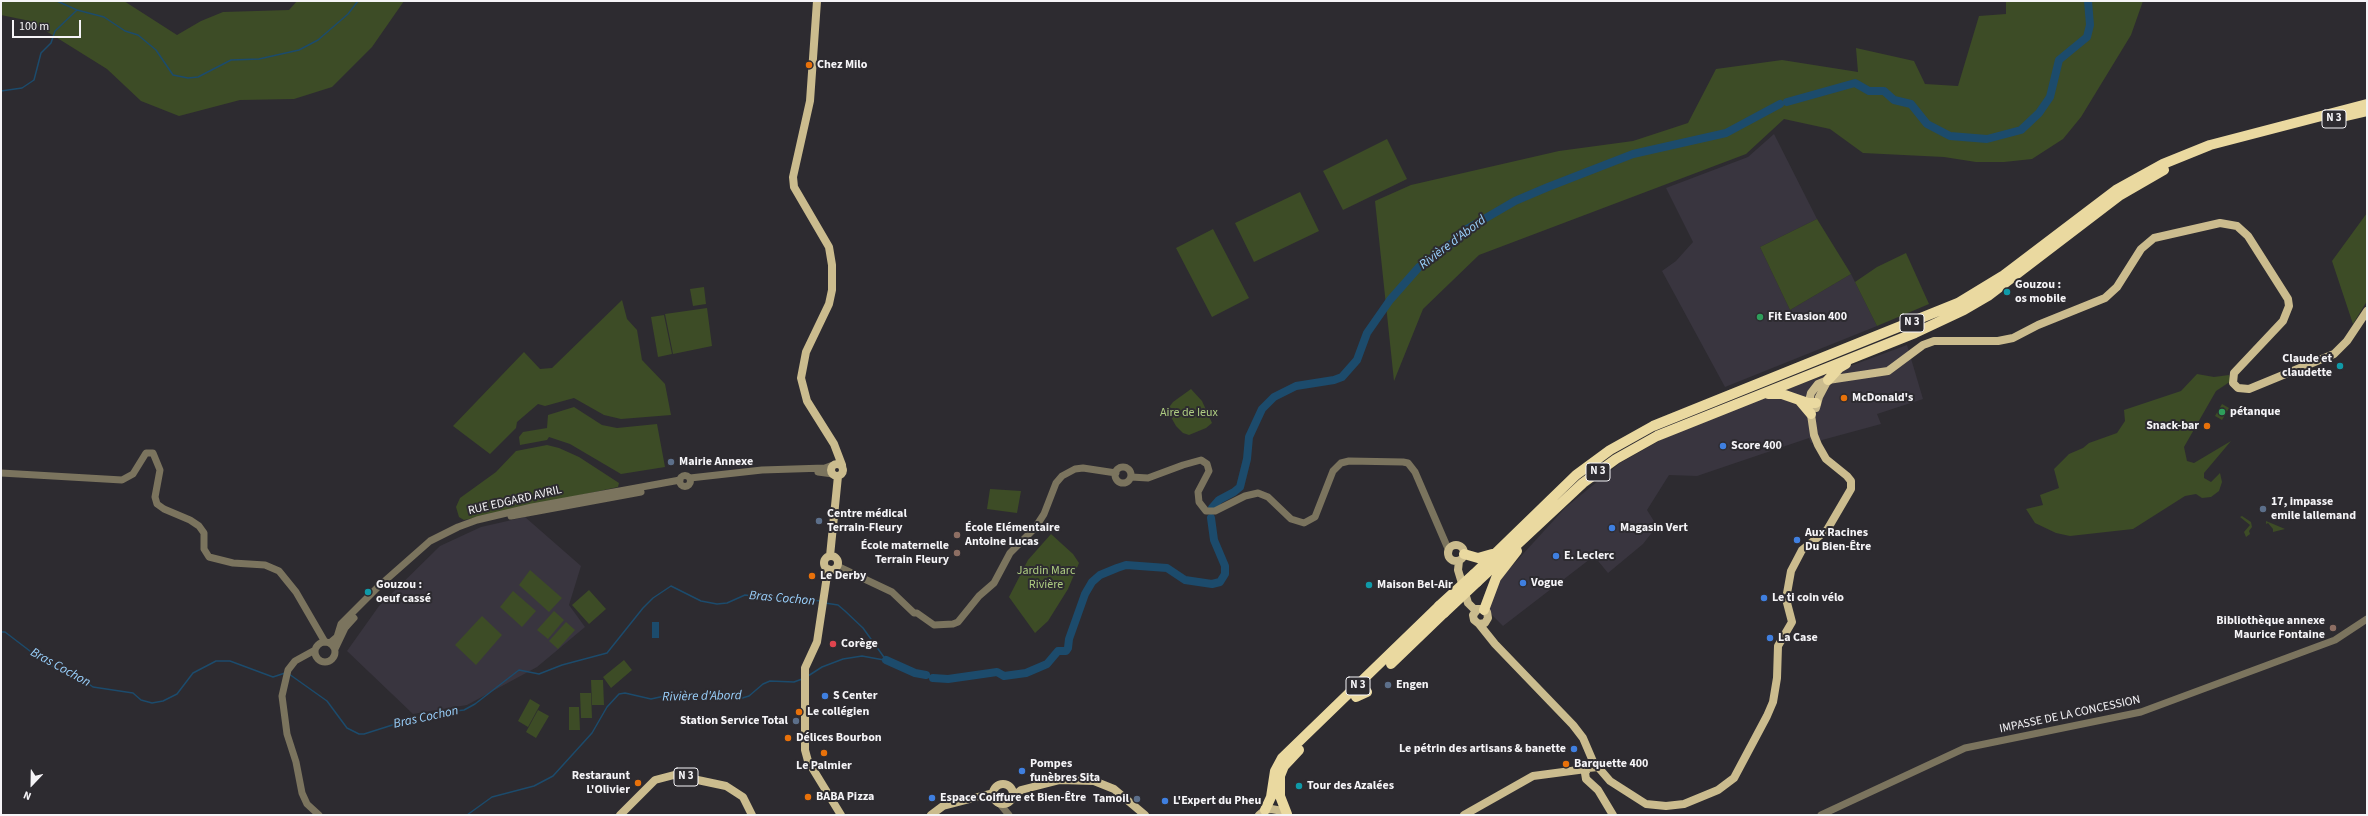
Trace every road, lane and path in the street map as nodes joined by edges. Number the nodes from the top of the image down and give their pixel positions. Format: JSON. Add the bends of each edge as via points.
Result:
{"nodes":[{"id":1,"x":817,"y":1,"type":"edge"},
{"id":2,"x":2367,"y":104,"type":"edge"},
{"id":3,"x":2367,"y":111,"type":"edge"},
{"id":4,"x":2367,"y":311,"type":"edge"},
{"id":5,"x":1915,"y":333,"type":"junction"},
{"id":6,"x":1828,"y":380,"type":"junction"},
{"id":7,"x":1809,"y":402,"type":"junction"},
{"id":8,"x":1812,"y":418,"type":"junction"},
{"id":9,"x":1671,"y":430,"type":"junction"},
{"id":10,"x":836,"y":465,"type":"junction"},
{"id":11,"x":1,"y":473,"type":"edge"},
{"id":12,"x":1116,"y":473,"type":"junction"},
{"id":13,"x":835,"y":475,"type":"junction"},
{"id":14,"x":1131,"y":477,"type":"junction"},
{"id":15,"x":690,"y":480,"type":"junction"},
{"id":16,"x":1532,"y":524,"type":"junction"},
{"id":17,"x":1451,"y":548,"type":"junction"},
{"id":18,"x":830,"y":556,"type":"junction"},
{"id":19,"x":1459,"y":558,"type":"junction"},
{"id":20,"x":837,"y":566,"type":"junction"},
{"id":21,"x":828,"y":570,"type":"junction"},
{"id":22,"x":1442,"y":609,"type":"junction"},
{"id":23,"x":1478,"y":611,"type":"junction"},
{"id":24,"x":2367,"y":619,"type":"edge"},
{"id":25,"x":1482,"y":622,"type":"junction"},
{"id":26,"x":325,"y":646,"type":"junction"},
{"id":27,"x":318,"y":659,"type":"junction"},
{"id":28,"x":290,"y":668,"type":"junction"},
{"id":29,"x":284,"y":679,"type":"junction"},
{"id":30,"x":1367,"y":692,"type":"dead end"},
{"id":31,"x":1356,"y":697,"type":"junction"},
{"id":32,"x":1593,"y":776,"type":"junction"},
{"id":33,"x":1011,"y":788,"type":"junction"},
{"id":34,"x":1021,"y":790,"type":"junction"},
{"id":35,"x":1013,"y":796,"type":"junction"},
{"id":36,"x":998,"y":800,"type":"junction"},
{"id":37,"x":1262,"y":813,"type":"edge"},
{"id":38,"x":1008,"y":814,"type":"edge"},
{"id":39,"x":1288,"y":814,"type":"edge"},
{"id":40,"x":319,"y":815,"type":"edge"},
{"id":41,"x":324,"y":815,"type":"edge"},
{"id":42,"x":620,"y":815,"type":"edge"},
{"id":43,"x":752,"y":815,"type":"edge"},
{"id":44,"x":841,"y":815,"type":"edge"},
{"id":45,"x":931,"y":815,"type":"edge"},
{"id":46,"x":1145,"y":815,"type":"edge"},
{"id":47,"x":1464,"y":815,"type":"edge"},
{"id":48,"x":1613,"y":815,"type":"edge"},
{"id":49,"x":1821,"y":815,"type":"edge"}],
"edges":[{"from":1,"to":10,"type":"main road","via":[[810,101],[793,177],[794,187],[829,247],[832,265],[829,304],[806,352],[802,378],[807,401],[836,449]]},
{"from":2,"to":16,"type":"highway","number":"N 3","via":[[2210,145],[2163,164],[2116,190],[1983,289],[1958,303],[1653,426],[1610,450],[1576,475]]},
{"from":3,"to":5,"type":"highway","number":"N 3","via":[[2211,150],[2164,170],[2120,196],[1988,296]]},
{"from":4,"to":6,"type":"main road","via":[[2348,341],[2334,354],[2249,389],[2238,388],[2233,383],[2234,373],[2283,321],[2289,306],[2285,292],[2248,236],[2237,226],[2220,223],[2154,238],[2140,249],[2117,287],[2105,298],[2013,338],[1998,341],[1934,341],[1923,345],[1888,371]]},
{"from":5,"to":6,"type":"highway","via":[[1839,368]]},
{"from":5,"to":9,"type":"highway","number":"N 3"},
{"from":6,"to":7,"type":"main road","via":[[1814,388]]},
{"from":7,"to":8,"type":"highway"},
{"from":7,"to":8,"type":"main road"},
{"from":7,"to":9,"type":"highway","via":[[1782,394],[1764,395]]},
{"from":8,"to":32,"type":"main road","via":[[1814,435],[1821,451],[1826,459],[1851,481],[1851,489],[1827,530],[1802,550],[1791,571],[1786,599],[1792,622],[1778,646],[1773,702],[1739,771],[1730,782],[1718,790],[1676,806],[1640,802],[1610,781]]},
{"from":9,"to":16,"type":"highway","number":"N 3","via":[[1629,451],[1603,468]]},
{"from":10,"to":13,"type":"main road","via":[[831,469]]},
{"from":10,"to":13,"type":"main road","via":[[844,471]]},
{"from":10,"to":15,"type":"street","via":[[825,468],[762,470]]},
{"from":11,"to":26,"type":"street","via":[[122,480],[133,474],[146,452],[153,453],[160,470],[155,497],[157,504],[194,522],[204,533],[204,549],[209,557],[233,563],[265,565],[279,571],[296,592]]},
{"from":12,"to":14,"type":"street","via":[[1119,469],[1126,468]]},
{"from":12,"to":14,"type":"street","via":[[1116,479],[1122,483]]},
{"from":12,"to":20,"type":"street","via":[[1091,468],[1075,469],[1065,474],[1056,483],[1040,522],[1010,553],[994,583],[979,596],[958,622],[953,624],[934,625],[914,614],[892,592]]},
{"from":13,"to":15,"type":"street","via":[[818,472]]},
{"from":13,"to":18,"type":"main road"},
{"from":14,"to":17,"type":"street","via":[[1148,478],[1183,464],[1201,460],[1207,464],[1209,472],[1198,492],[1199,502],[1206,511],[1215,511],[1245,496],[1258,494],[1268,497],[1291,519],[1304,523],[1315,517],[1333,471],[1341,463],[1408,463],[1415,472],[1444,540]]},
{"from":15,"to":26,"type":"street","name":"RUE EDGARD AVRIL","via":[[686,486],[681,482],[498,519],[460,531],[434,544],[382,589]]},
{"from":16,"to":19,"type":"highway","via":[[1492,554],[1478,558]]},
{"from":16,"to":22,"type":"highway","number":"N 3","bridge":true},
{"from":16,"to":23,"type":"highway","via":[[1496,578]]},
{"from":17,"to":19,"type":"main road"},
{"from":17,"to":19,"type":"main road","via":[[1460,546]]},
{"from":18,"to":20,"type":"main road","via":[[836,559]]},
{"from":18,"to":21,"type":"main road","via":[[824,562]]},
{"from":19,"to":23,"type":"main road","via":[[1464,599]]},
{"from":20,"to":21,"type":"main road"},
{"from":21,"to":44,"type":"main road","via":[[817,642],[805,672],[806,755]]},
{"from":22,"to":31,"type":"highway","number":"N 3","via":[[1404,655]]},
{"from":22,"to":37,"type":"highway","number":"N 3","via":[[1282,758],[1275,771],[1271,797]]},
{"from":23,"to":25,"type":"main road","via":[[1474,620]]},
{"from":23,"to":25,"type":"main road","via":[[1488,615]]},
{"from":24,"to":49,"type":"street","name":"IMPASSE DE LA CONCESSION","via":[[2335,640],[2141,712],[1965,748]]},
{"from":25,"to":32,"type":"main road","via":[[1488,636],[1573,725],[1589,750]]},
{"from":26,"to":27,"type":"street"},
{"from":26,"to":27,"type":"street","name":"RUE EDGARD AVRIL","via":[[335,655],[331,661],[324,662]]},
{"from":26,"to":28,"type":"street","via":[[294,662]]},
{"from":27,"to":28,"type":"street","via":[[304,660]]},
{"from":28,"to":29,"type":"street"},
{"from":29,"to":40,"type":"street","via":[[282,696],[287,734],[302,793],[307,804]]},
{"from":29,"to":41,"type":"street","via":[[290,732],[307,794]]},
{"from":30,"to":31,"type":"highway"},
{"from":31,"to":39,"type":"highway","number":"N 3","via":[[1284,766],[1279,784],[1280,796]]},
{"from":32,"to":47,"type":"main road","via":[[1568,772],[1548,772],[1533,776]]},
{"from":32,"to":48,"type":"main road"},
{"from":33,"to":34,"type":"main road"},
{"from":33,"to":35,"type":"main road"},
{"from":33,"to":36,"type":"main road","via":[[1001,784],[996,787]]},
{"from":34,"to":35,"type":"main road"},
{"from":34,"to":46,"type":"main road","via":[[1060,780],[1094,782],[1114,789]]},
{"from":35,"to":36,"type":"main road"},
{"from":36,"to":38,"type":"street"},
{"from":36,"to":45,"type":"main road","via":[[980,796],[943,806]]},
{"from":37,"to":39,"type":"main road","number":"N 3","via":[[1278,810]]},
{"from":42,"to":43,"type":"main road","number":"N 3","via":[[655,780],[674,775],[726,786],[743,798]]}]}
